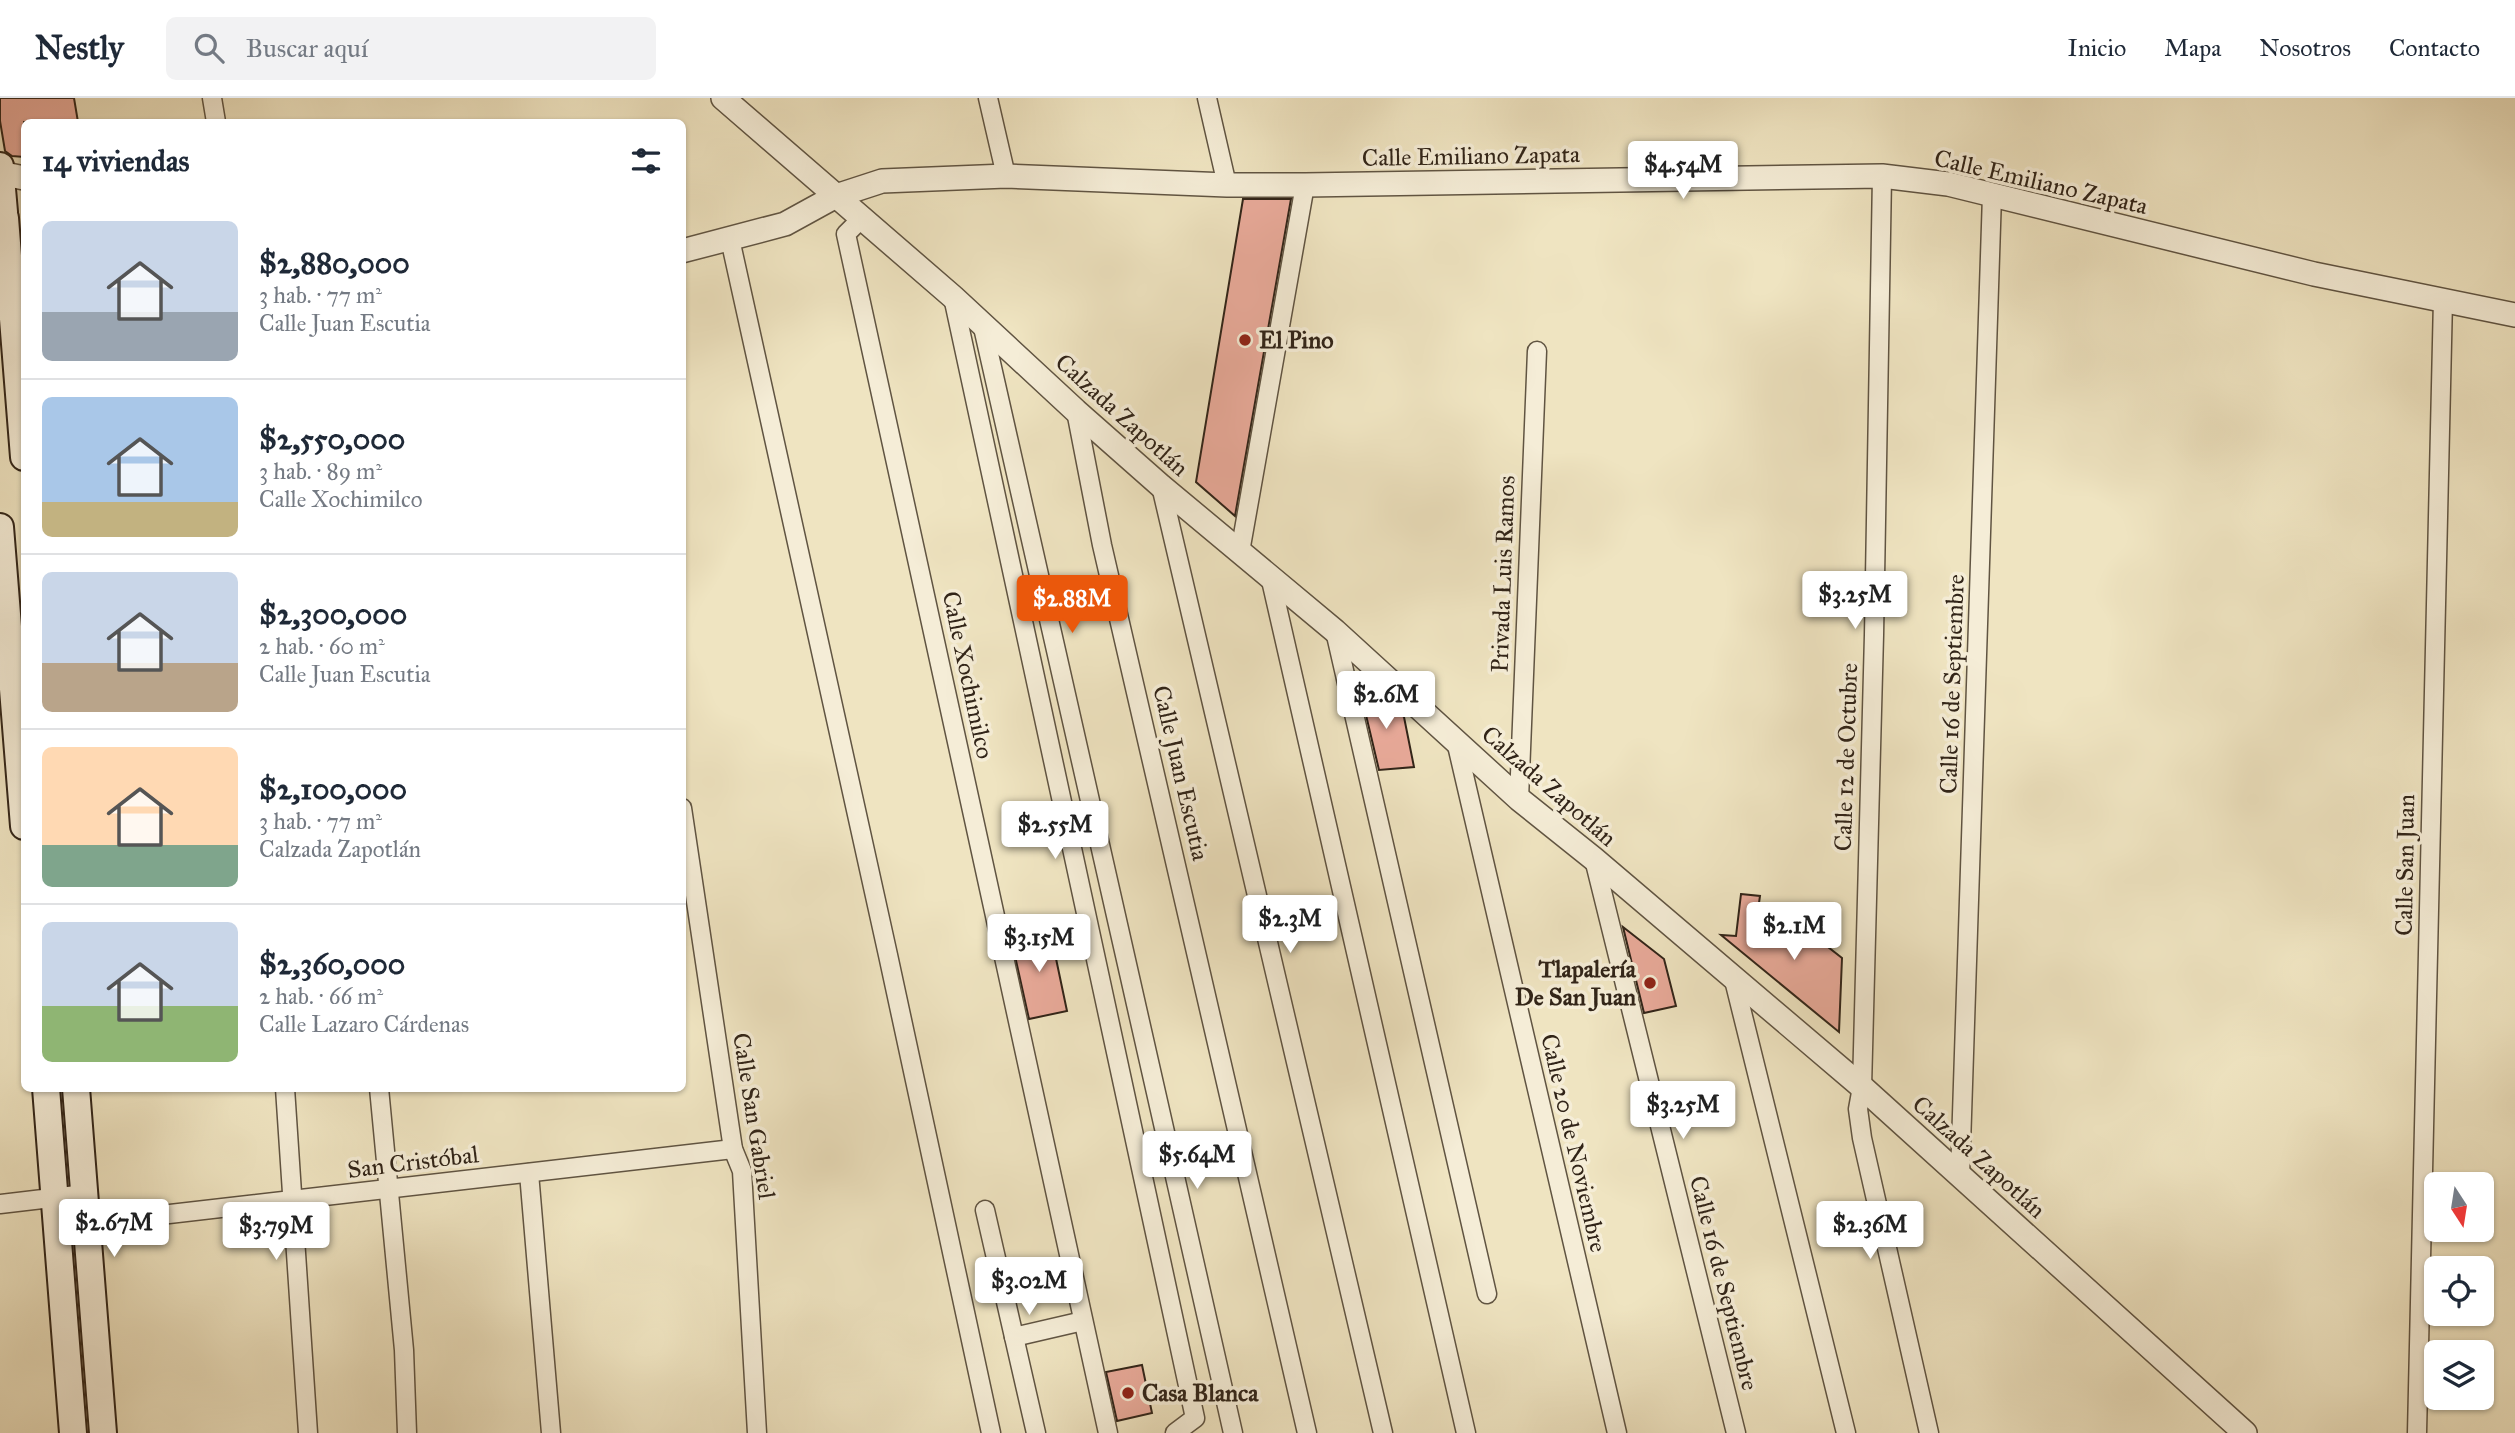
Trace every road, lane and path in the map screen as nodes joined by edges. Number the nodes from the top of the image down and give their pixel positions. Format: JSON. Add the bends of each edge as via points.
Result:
{"nodes":[{"id":1,"x":212,"y":98,"type":"edge"},
{"id":2,"x":723,"y":98,"type":"edge"},
{"id":3,"x":988,"y":98,"type":"edge"},
{"id":4,"x":1207,"y":98,"type":"edge"},
{"id":5,"x":216,"y":119,"type":"edge"},
{"id":6,"x":6,"y":173,"type":"edge"},
{"id":7,"x":1006,"y":176,"type":"junction"},
{"id":8,"x":1882,"y":176,"type":"junction"},
{"id":9,"x":1227,"y":185,"type":"junction"},
{"id":10,"x":1305,"y":185,"type":"junction"},
{"id":11,"x":1992,"y":195,"type":"junction"},
{"id":12,"x":836,"y":196,"type":"junction"},
{"id":13,"x":861,"y":219,"type":"junction"},
{"id":14,"x":730,"y":239,"type":"junction"},
{"id":15,"x":686,"y":250,"type":"edge"},
{"id":16,"x":953,"y":297,"type":"junction"},
{"id":17,"x":2443,"y":299,"type":"junction"},
{"id":18,"x":2515,"y":315,"type":"edge"},
{"id":19,"x":982,"y":323,"type":"junction"},
{"id":20,"x":1537,"y":351,"type":"dead end"},
{"id":21,"x":1076,"y":411,"type":"junction"},
{"id":22,"x":21,"y":421,"type":"edge"},
{"id":23,"x":1161,"y":486,"type":"junction"},
{"id":24,"x":0,"y":527,"type":"edge"},
{"id":25,"x":1240,"y":552,"type":"junction"},
{"id":26,"x":1270,"y":576,"type":"junction"},
{"id":27,"x":1335,"y":631,"type":"junction"},
{"id":28,"x":1456,"y":741,"type":"junction"},
{"id":29,"x":21,"y":789,"type":"edge"},
{"id":30,"x":1518,"y":799,"type":"junction"},
{"id":31,"x":686,"y":835,"type":"edge"},
{"id":32,"x":1594,"y":859,"type":"junction"},
{"id":33,"x":1733,"y":976,"type":"junction"},
{"id":34,"x":1862,"y":1087,"type":"junction"},
{"id":35,"x":46,"y":1092,"type":"edge"},
{"id":36,"x":76,"y":1092,"type":"edge"},
{"id":37,"x":285,"y":1092,"type":"edge"},
{"id":38,"x":379,"y":1092,"type":"edge"},
{"id":39,"x":733,"y":1149,"type":"junction"},
{"id":40,"x":529,"y":1174,"type":"junction"},
{"id":41,"x":1960,"y":1176,"type":"junction"},
{"id":42,"x":389,"y":1190,"type":"junction"},
{"id":43,"x":85,"y":1194,"type":"junction"},
{"id":44,"x":55,"y":1198,"type":"junction"},
{"id":45,"x":291,"y":1202,"type":"junction"},
{"id":46,"x":0,"y":1204,"type":"edge"},
{"id":47,"x":985,"y":1210,"type":"dead end"},
{"id":48,"x":87,"y":1223,"type":"junction"},
{"id":49,"x":57,"y":1227,"type":"junction"},
{"id":50,"x":1487,"y":1294,"type":"dead end"},
{"id":51,"x":1083,"y":1321,"type":"junction"},
{"id":52,"x":1014,"y":1336,"type":"junction"},
{"id":53,"x":73,"y":1433,"type":"edge"},
{"id":54,"x":103,"y":1433,"type":"edge"},
{"id":55,"x":307,"y":1433,"type":"edge"},
{"id":56,"x":407,"y":1433,"type":"edge"},
{"id":57,"x":551,"y":1433,"type":"edge"},
{"id":58,"x":757,"y":1433,"type":"edge"},
{"id":59,"x":991,"y":1433,"type":"edge"},
{"id":60,"x":1036,"y":1433,"type":"edge"},
{"id":61,"x":1108,"y":1433,"type":"edge"},
{"id":62,"x":1175,"y":1433,"type":"edge"},
{"id":63,"x":1233,"y":1433,"type":"edge"},
{"id":64,"x":1307,"y":1433,"type":"edge"},
{"id":65,"x":1383,"y":1433,"type":"edge"},
{"id":66,"x":1466,"y":1433,"type":"edge"},
{"id":67,"x":1617,"y":1433,"type":"edge"},
{"id":68,"x":1736,"y":1433,"type":"edge"},
{"id":69,"x":1846,"y":1433,"type":"edge"},
{"id":70,"x":1929,"y":1433,"type":"edge"},
{"id":71,"x":2245,"y":1433,"type":"edge"},
{"id":72,"x":2417,"y":1433,"type":"edge"}],
"edges":[{"from":1,"to":5,"type":"street"},
{"from":2,"to":12,"type":"street","name":"Calzada Zapotlán"},
{"from":3,"to":7,"type":"street"},
{"from":4,"to":9,"type":"street"},
{"from":6,"to":22,"type":"main road","via":[[4,215]]},
{"from":7,"to":9,"type":"street","name":"Calle Emiliano Zapata"},
{"from":7,"to":12,"type":"street","name":"Calle Emiliano Zapata","via":[[882,181]]},
{"from":8,"to":10,"type":"street","name":"Calle Emiliano Zapata"},
{"from":8,"to":11,"type":"street","name":"Calle Emiliano Zapata"},
{"from":8,"to":34,"type":"street","name":"Calle 12 de Octubre"},
{"from":9,"to":10,"type":"street","name":"Calle Emiliano Zapata"},
{"from":10,"to":25,"type":"street"},
{"from":11,"to":17,"type":"street","name":"Calle Emiliano Zapata","via":[[2314,274]]},
{"from":11,"to":41,"type":"street","name":"Calle 16 de Septiembre"},
{"from":12,"to":13,"type":"street","name":"Calzada Zapotlán"},
{"from":12,"to":14,"type":"street","name":"Calle Emiliano Zapata","via":[[785,224]]},
{"from":13,"to":16,"type":"street","name":"Calzada Zapotlán"},
{"from":13,"to":51,"type":"street","name":"Calle Xochimilco","via":[[846,234]]},
{"from":14,"to":15,"type":"street","name":"Calle Emiliano Zapata"},
{"from":14,"to":59,"type":"street"},
{"from":16,"to":19,"type":"street","name":"Calzada Zapotlán"},
{"from":16,"to":62,"type":"street","via":[[1195,1418]]},
{"from":17,"to":18,"type":"street","name":"Calle Emiliano Zapata"},
{"from":17,"to":72,"type":"street","name":"Calle San Juan"},
{"from":19,"to":21,"type":"street","name":"Calzada Zapotlán"},
{"from":19,"to":63,"type":"street"},
{"from":20,"to":30,"type":"street","name":"Privada Luis Ramos"},
{"from":21,"to":23,"type":"street","name":"Calzada Zapotlán"},
{"from":21,"to":64,"type":"street","name":"Calle Juan Escutia","via":[[1102,545]]},
{"from":23,"to":25,"type":"street","name":"Calzada Zapotlán"},
{"from":23,"to":65,"type":"street"},
{"from":24,"to":29,"type":"main road"},
{"from":25,"to":26,"type":"street","name":"Calzada Zapotlán"},
{"from":26,"to":27,"type":"street","name":"Calzada Zapotlán"},
{"from":26,"to":66,"type":"street"},
{"from":27,"to":28,"type":"street","name":"Calzada Zapotlán"},
{"from":27,"to":50,"type":"street"},
{"from":28,"to":30,"type":"street","name":"Calzada Zapotlán"},
{"from":28,"to":67,"type":"street","name":"Calle 20 de Noviembre"},
{"from":30,"to":32,"type":"street","name":"Calzada Zapotlán"},
{"from":31,"to":39,"type":"street","name":"Calle San Gabriel"},
{"from":32,"to":33,"type":"street","name":"Calzada Zapotlán"},
{"from":32,"to":68,"type":"street","name":"Calle 16 de Septiembre"},
{"from":33,"to":34,"type":"street","name":"Calzada Zapotlán"},
{"from":33,"to":69,"type":"street"},
{"from":34,"to":41,"type":"street","name":"Calzada Zapotlán"},
{"from":34,"to":70,"type":"street","name":"Calle 12 de Octubre","via":[[1858,1109],[1862,1138]]},
{"from":35,"to":44,"type":"main road"},
{"from":36,"to":43,"type":"main road"},
{"from":37,"to":45,"type":"street"},
{"from":38,"to":42,"type":"street"},
{"from":39,"to":40,"type":"street","name":"San Cristóbal"},
{"from":39,"to":58,"type":"street","name":"Calle San Gabriel","via":[[742,1171]]},
{"from":40,"to":42,"type":"street","name":"San Cristóbal"},
{"from":40,"to":57,"type":"street"},
{"from":41,"to":71,"type":"street","name":"Calzada Zapotlán"},
{"from":42,"to":45,"type":"street","name":"San Cristóbal"},
{"from":42,"to":56,"type":"street"},
{"from":43,"to":44,"type":"street"},
{"from":43,"to":48,"type":"main road"},
{"from":44,"to":46,"type":"street"},
{"from":44,"to":49,"type":"main road"},
{"from":45,"to":48,"type":"street","name":"San Cristóbal"},
{"from":45,"to":55,"type":"street"},
{"from":47,"to":52,"type":"street"},
{"from":48,"to":49,"type":"street","name":"San Cristóbal"},
{"from":48,"to":54,"type":"main road"},
{"from":49,"to":53,"type":"main road"},
{"from":51,"to":52,"type":"street"},
{"from":51,"to":61,"type":"street","name":"Calle Xochimilco"},
{"from":52,"to":60,"type":"street"}]}
